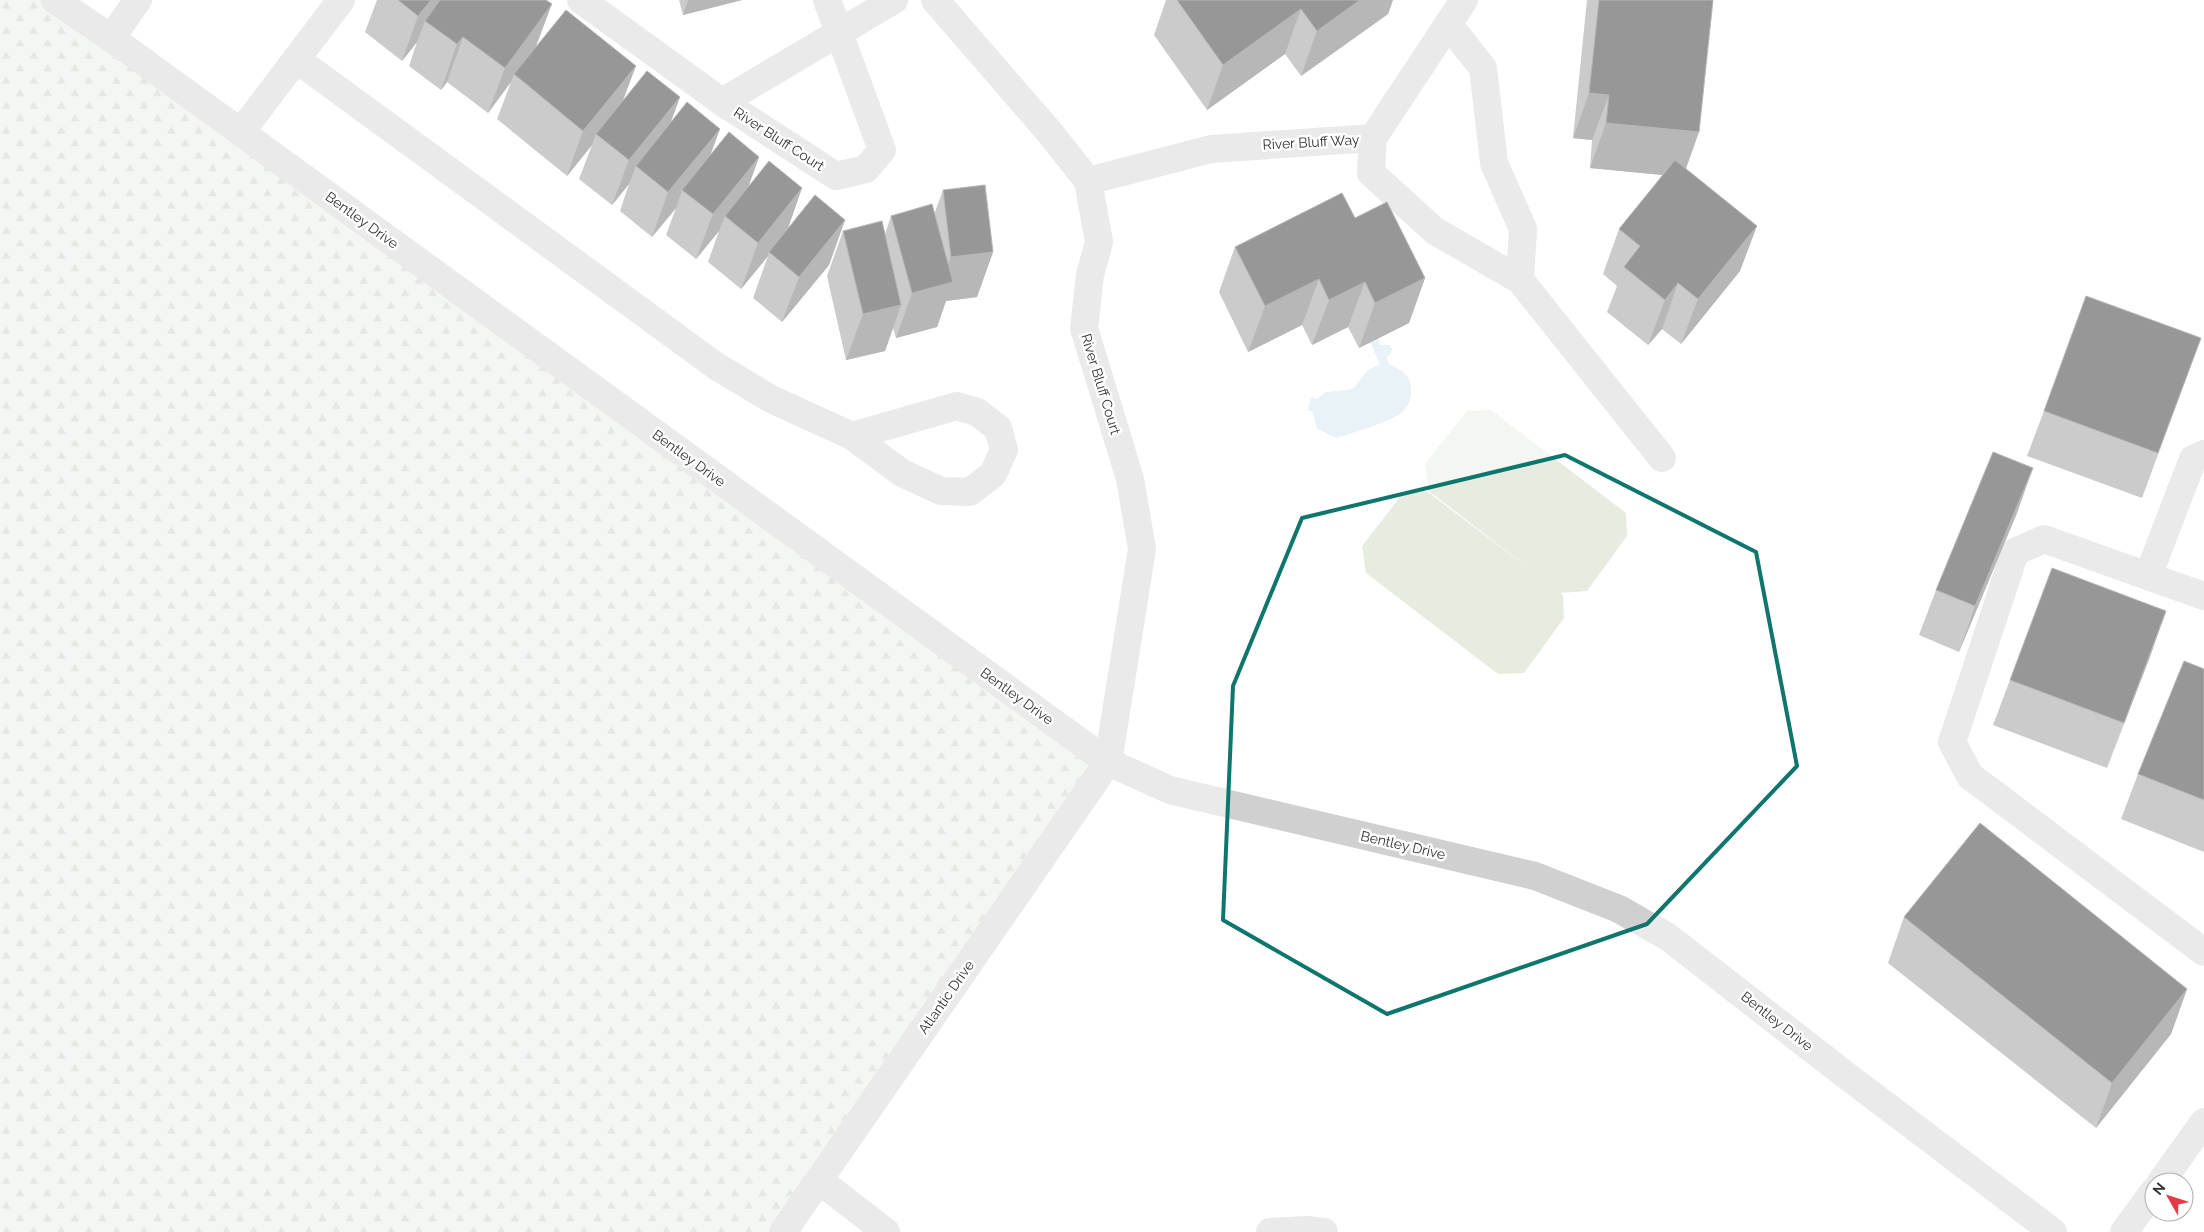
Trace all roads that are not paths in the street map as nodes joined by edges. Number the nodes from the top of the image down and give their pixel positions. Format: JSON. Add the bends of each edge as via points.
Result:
{"nodes":[{"id":1,"x":55,"y":0,"type":"edge"},
{"id":2,"x":138,"y":0,"type":"edge"},
{"id":3,"x":341,"y":0,"type":"edge"},
{"id":4,"x":581,"y":0,"type":"edge"},
{"id":5,"x":827,"y":0,"type":"edge"},
{"id":6,"x":894,"y":0,"type":"edge"},
{"id":7,"x":935,"y":0,"type":"edge"},
{"id":8,"x":1464,"y":0,"type":"edge"},
{"id":9,"x":1448,"y":24,"type":"junction"},
{"id":10,"x":838,"y":32,"type":"junction"},
{"id":11,"x":111,"y":38,"type":"junction"},
{"id":12,"x":296,"y":59,"type":"junction"},
{"id":13,"x":722,"y":102,"type":"junction"},
{"id":14,"x":241,"y":132,"type":"junction"},
{"id":15,"x":1373,"y":138,"type":"junction"},
{"id":16,"x":1088,"y":181,"type":"junction"},
{"id":17,"x":1520,"y":280,"type":"junction"},
{"id":18,"x":852,"y":436,"type":"junction"},
{"id":19,"x":2204,"y":454,"type":"edge"},
{"id":20,"x":1662,"y":458,"type":"dead end"},
{"id":21,"x":2148,"y":576,"type":"junction"},
{"id":22,"x":2204,"y":596,"type":"edge"},
{"id":23,"x":1108,"y":762,"type":"junction"},
{"id":24,"x":2204,"y":952,"type":"edge"},
{"id":25,"x":2204,"y":1122,"type":"edge"},
{"id":26,"x":2167,"y":1172,"type":"edge"},
{"id":27,"x":820,"y":1181,"type":"junction"},
{"id":28,"x":2144,"y":1205,"type":"edge"},
{"id":29,"x":783,"y":1232,"type":"edge"},
{"id":30,"x":886,"y":1232,"type":"edge"},
{"id":31,"x":1270,"y":1232,"type":"edge"},
{"id":32,"x":1324,"y":1232,"type":"edge"},
{"id":33,"x":2053,"y":1232,"type":"edge"},
{"id":34,"x":2124,"y":1232,"type":"edge"}],
"edges":[{"from":1,"to":11,"type":"street","name":"Bentley Drive"},
{"from":2,"to":11,"type":"street"},
{"from":3,"to":12,"type":"street"},
{"from":4,"to":13,"type":"street","name":"River Bluff Court"},
{"from":5,"to":10,"type":"street","name":"River Bluff Court"},
{"from":6,"to":10,"type":"street","name":"River Bluff Court"},
{"from":7,"to":16,"type":"street","name":"River Bluff Court"},
{"from":8,"to":9,"type":"street","name":"River Bluff Way"},
{"from":9,"to":15,"type":"street","name":"River Bluff Way"},
{"from":9,"to":17,"type":"street","via":[[1483,68],[1494,163],[1523,229]]},
{"from":10,"to":13,"type":"street","name":"River Bluff Court"},
{"from":10,"to":13,"type":"street","name":"River Bluff Court","via":[[882,150],[866,169],[836,176]]},
{"from":11,"to":14,"type":"street","name":"Bentley Drive"},
{"from":12,"to":14,"type":"street"},
{"from":12,"to":18,"type":"street","via":[[716,366],[771,399]]},
{"from":14,"to":23,"type":"street","name":"Bentley Drive"},
{"from":15,"to":16,"type":"street","name":"River Bluff Way","via":[[1211,149]]},
{"from":15,"to":17,"type":"street","via":[[1371,174],[1435,231]]},
{"from":16,"to":23,"type":"street","name":"River Bluff Court","via":[[1099,242],[1090,276],[1084,328],[1130,479],[1142,549]]},
{"from":17,"to":20,"type":"street"},
{"from":18,"to":18,"type":"street","via":[[902,473],[941,491],[970,492],[993,474],[1004,450],[998,428],[977,412],[957,406]]},
{"from":19,"to":21,"type":"street","via":[[2193,459]]},
{"from":21,"to":22,"type":"street"},
{"from":21,"to":24,"type":"street","via":[[2044,539],[2015,552],[1952,742],[1970,776]]},
{"from":23,"to":27,"type":"street","name":"Atlantic Drive"},
{"from":23,"to":33,"type":"street","name":"Bentley Drive","via":[[1170,790],[1535,876],[1619,909],[1668,937]]},
{"from":25,"to":26,"type":"street"},
{"from":27,"to":29,"type":"street","name":"Atlantic Drive"},
{"from":27,"to":30,"type":"street"},
{"from":28,"to":34,"type":"street"},
{"from":31,"to":32,"type":"street"}]}
